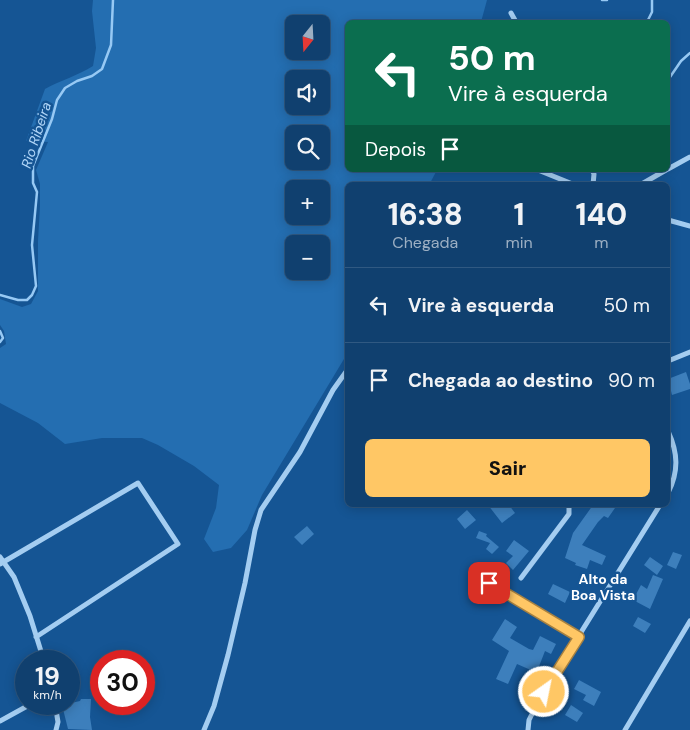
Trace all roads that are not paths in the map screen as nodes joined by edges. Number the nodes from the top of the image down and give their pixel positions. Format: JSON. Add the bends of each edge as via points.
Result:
{"nodes":[{"id":1,"x":511,"y":13,"type":"dead end"},
{"id":2,"x":515,"y":20,"type":"edge"},
{"id":3,"x":690,"y":157,"type":"edge"},
{"id":4,"x":670,"y":168,"type":"edge"},
{"id":5,"x":543,"y":172,"type":"edge"},
{"id":6,"x":663,"y":172,"type":"edge"},
{"id":7,"x":568,"y":182,"type":"edge"},
{"id":8,"x":645,"y":182,"type":"edge"},
{"id":9,"x":670,"y":221,"type":"edge"},
{"id":10,"x":690,"y":226,"type":"edge"},
{"id":11,"x":690,"y":352,"type":"edge"},
{"id":12,"x":670,"y":360,"type":"edge"},
{"id":13,"x":345,"y":373,"type":"edge"},
{"id":14,"x":670,"y":435,"type":"edge"},
{"id":15,"x":670,"y":488,"type":"edge"},
{"id":16,"x":569,"y":507,"type":"edge"},
{"id":17,"x":659,"y":507,"type":"edge"},
{"id":18,"x":0,"y":557,"type":"edge"},
{"id":19,"x":2,"y":563,"type":"edge"},
{"id":20,"x":520,"y":578,"type":"dead end"},
{"id":21,"x":489,"y":583,"type":"dead end"},
{"id":22,"x":690,"y":621,"type":"edge"},
{"id":23,"x":36,"y":637,"type":"junction"},
{"id":24,"x":579,"y":637,"type":"junction"},
{"id":25,"x":40,"y":650,"type":"edge"},
{"id":26,"x":15,"y":713,"type":"edge"},
{"id":27,"x":57,"y":715,"type":"edge"},
{"id":28,"x":0,"y":721,"type":"edge"},
{"id":29,"x":56,"y":730,"type":"edge"},
{"id":30,"x":204,"y":730,"type":"edge"},
{"id":31,"x":528,"y":730,"type":"edge"},
{"id":32,"x":624,"y":730,"type":"edge"}],
"edges":[{"from":1,"to":2,"type":"street"},
{"from":3,"to":4,"type":"street"},
{"from":5,"to":7,"type":"street"},
{"from":6,"to":8,"type":"street"},
{"from":9,"to":10,"type":"street"},
{"from":11,"to":12,"type":"street"},
{"from":13,"to":30,"type":"street","via":[[300,452],[261,510],[228,655]]},
{"from":14,"to":15,"type":"street","via":[[677,461]]},
{"from":16,"to":20,"type":"street","via":[[569,514]]},
{"from":17,"to":24,"type":"street"},
{"from":18,"to":19,"type":"street"},
{"from":19,"to":23,"type":"street","via":[[14,577]]},
{"from":19,"to":23,"type":"street","via":[[138,482],[178,544]]},
{"from":21,"to":24,"type":"street"},
{"from":22,"to":32,"type":"street"},
{"from":23,"to":25,"type":"street"},
{"from":24,"to":31,"type":"street","via":[[539,700],[529,720]]},
{"from":26,"to":28,"type":"street"},
{"from":27,"to":29,"type":"street"}]}
